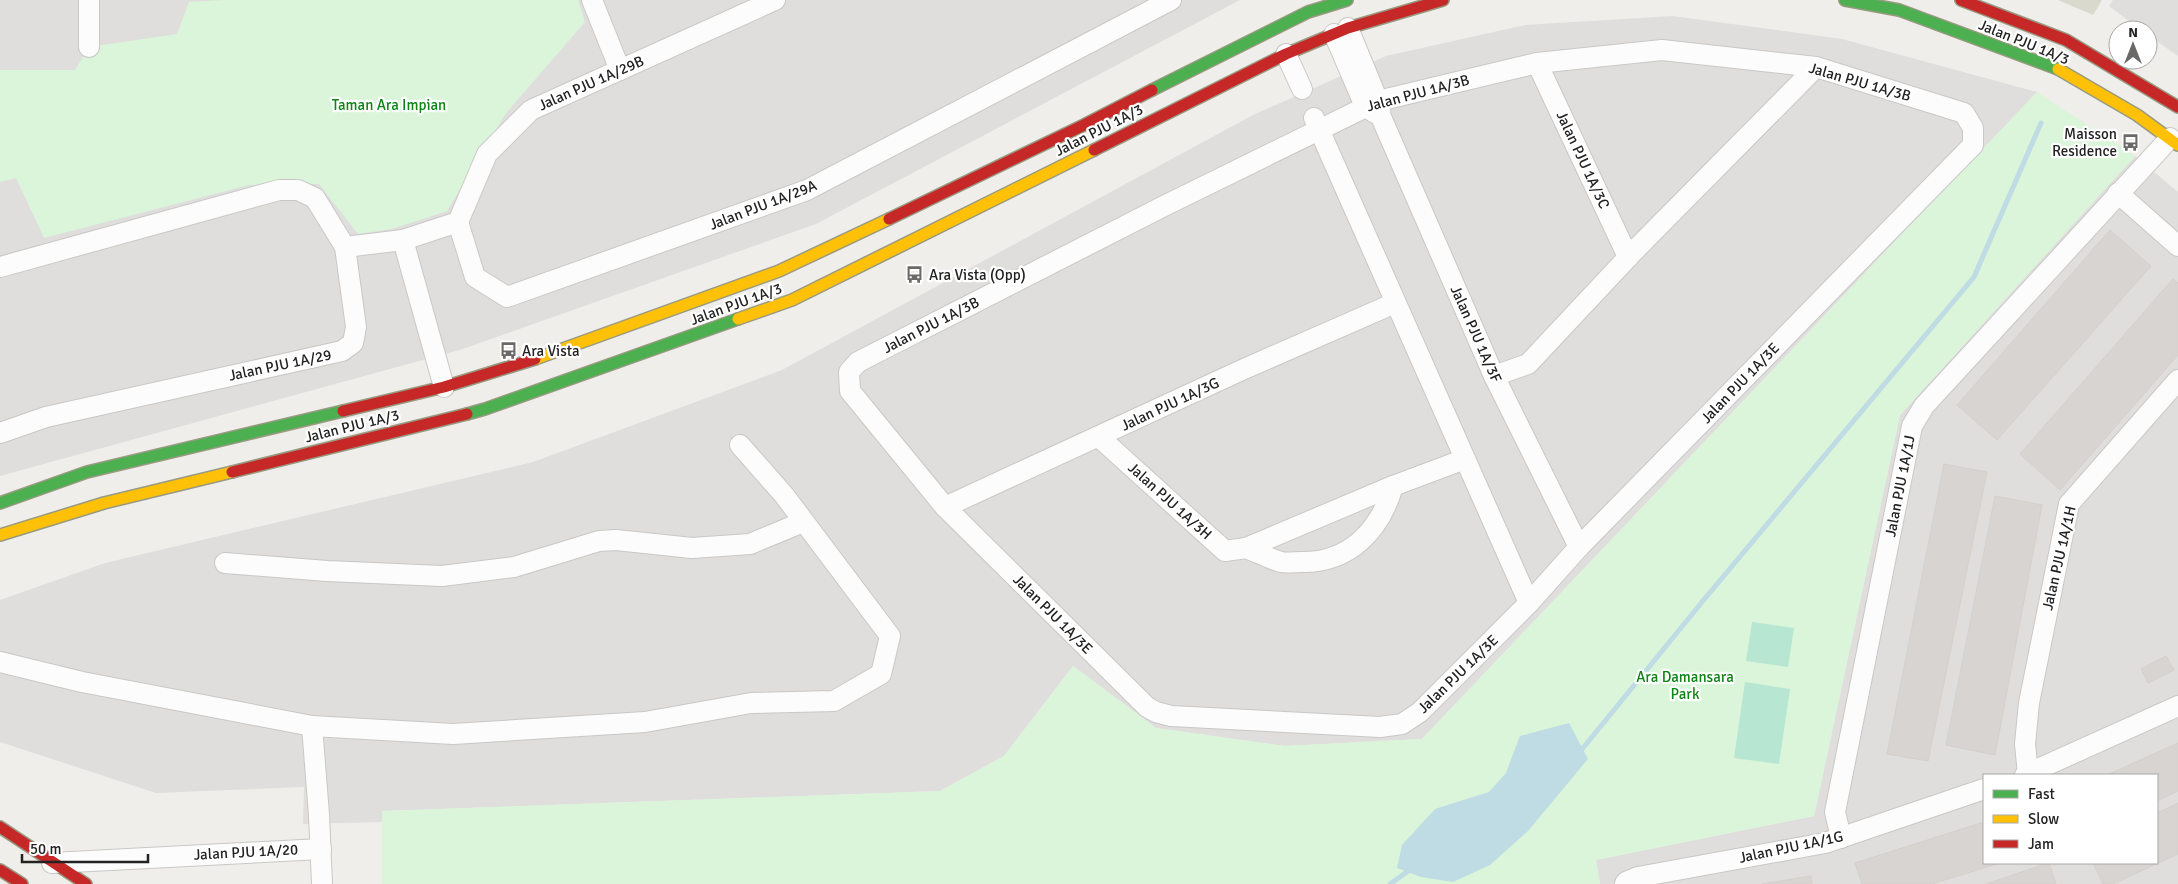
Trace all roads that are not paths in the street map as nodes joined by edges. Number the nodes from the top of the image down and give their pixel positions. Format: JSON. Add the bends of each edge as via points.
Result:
{"nodes":[{"id":1,"x":89,"y":0,"type":"edge"},
{"id":2,"x":592,"y":0,"type":"edge"},
{"id":3,"x":775,"y":0,"type":"edge"},
{"id":4,"x":1171,"y":0,"type":"edge"},
{"id":5,"x":1347,"y":0,"type":"edge"},
{"id":6,"x":1443,"y":0,"type":"edge"},
{"id":7,"x":1845,"y":0,"type":"edge"},
{"id":8,"x":1887,"y":0,"type":"edge"},
{"id":9,"x":1961,"y":0,"type":"edge"},
{"id":10,"x":1899,"y":10,"type":"junction"},
{"id":11,"x":1341,"y":31,"type":"junction"},
{"id":12,"x":89,"y":47,"type":"dead end"},
{"id":13,"x":1286,"y":54,"type":"junction"},
{"id":14,"x":1537,"y":63,"type":"junction"},
{"id":15,"x":1816,"y":67,"type":"junction"},
{"id":16,"x":620,"y":70,"type":"junction"},
{"id":17,"x":1302,"y":89,"type":"dead end"},
{"id":18,"x":2178,"y":107,"type":"edge"},
{"id":19,"x":1374,"y":108,"type":"junction"},
{"id":20,"x":1316,"y":125,"type":"junction"},
{"id":21,"x":1974,"y":128,"type":"joint"},
{"id":22,"x":2174,"y":142,"type":"edge"},
{"id":23,"x":2118,"y":193,"type":"junction"},
{"id":24,"x":458,"y":222,"type":"junction"},
{"id":25,"x":403,"y":240,"type":"junction"},
{"id":26,"x":2178,"y":246,"type":"edge"},
{"id":27,"x":345,"y":247,"type":"junction"},
{"id":28,"x":1628,"y":257,"type":"junction"},
{"id":29,"x":0,"y":267,"type":"edge"},
{"id":30,"x":1395,"y":303,"type":"junction"},
{"id":31,"x":849,"y":372,"type":"joint"},
{"id":32,"x":1494,"y":376,"type":"junction"},
{"id":33,"x":2178,"y":380,"type":"edge"},
{"id":34,"x":444,"y":387,"type":"junction"},
{"id":35,"x":0,"y":433,"type":"edge"},
{"id":36,"x":1099,"y":437,"type":"junction"},
{"id":37,"x":740,"y":446,"type":"dead end"},
{"id":38,"x":1465,"y":459,"type":"junction"},
{"id":39,"x":1393,"y":486,"type":"junction"},
{"id":40,"x":0,"y":503,"type":"edge"},
{"id":41,"x":945,"y":507,"type":"junction"},
{"id":42,"x":803,"y":522,"type":"junction"},
{"id":43,"x":0,"y":535,"type":"edge"},
{"id":44,"x":1579,"y":547,"type":"junction"},
{"id":45,"x":1246,"y":548,"type":"junction"},
{"id":46,"x":225,"y":563,"type":"dead end"},
{"id":47,"x":1529,"y":603,"type":"junction"},
{"id":48,"x":0,"y":662,"type":"edge"},
{"id":49,"x":2178,"y":706,"type":"edge"},
{"id":50,"x":312,"y":726,"type":"junction"},
{"id":51,"x":2026,"y":774,"type":"edge"},
{"id":52,"x":2028,"y":774,"type":"edge"},
{"id":53,"x":1983,"y":789,"type":"edge"},
{"id":54,"x":0,"y":827,"type":"edge"},
{"id":55,"x":1841,"y":838,"type":"junction"},
{"id":56,"x":321,"y":848,"type":"junction"},
{"id":57,"x":52,"y":863,"type":"junction"},
{"id":58,"x":0,"y":870,"type":"edge"},
{"id":59,"x":22,"y":884,"type":"edge"},
{"id":60,"x":86,"y":884,"type":"edge"},
{"id":61,"x":322,"y":884,"type":"edge"},
{"id":62,"x":1624,"y":884,"type":"edge"}],
"edges":[{"from":1,"to":12,"type":"street"},
{"from":2,"to":16,"type":"street"},
{"from":3,"to":16,"type":"street","name":"Jalan PJU 1A/29B"},
{"from":4,"to":24,"type":"street","name":"Jalan PJU 1A/29A","via":[[807,190],[507,297],[474,277]]},
{"from":5,"to":34,"type":"street","name":"Jalan PJU 1A/3","via":[[1308,12],[1084,125],[779,271],[516,366]]},
{"from":6,"to":11,"type":"street","name":"Jalan PJU 1A/3"},
{"from":7,"to":10,"type":"street","name":"Jalan PJU 1A/3"},
{"from":8,"to":10,"type":"street"},
{"from":9,"to":18,"type":"street","name":"Jalan PJU 1A/3","via":[[2066,40]]},
{"from":10,"to":22,"type":"street","name":"Jalan PJU 1A/3","via":[[2056,68],[2137,115]]},
{"from":11,"to":13,"type":"street","name":"Jalan PJU 1A/3"},
{"from":11,"to":19,"type":"street","name":"Jalan PJU 1A/3F"},
{"from":13,"to":17,"type":"street"},
{"from":13,"to":43,"type":"street","name":"Jalan PJU 1A/3","via":[[792,300],[485,409],[104,503]]},
{"from":14,"to":15,"type":"street","name":"Jalan PJU 1A/3B","via":[[1662,50]]},
{"from":14,"to":19,"type":"street","name":"Jalan PJU 1A/3B"},
{"from":14,"to":28,"type":"street","name":"Jalan PJU 1A/3C"},
{"from":15,"to":21,"type":"street","name":"Jalan PJU 1A/3B","via":[[1964,113]]},
{"from":15,"to":28,"type":"street"},
{"from":16,"to":24,"type":"street","name":"Jalan PJU 1A/29B","via":[[531,110],[487,154]]},
{"from":19,"to":20,"type":"street","name":"Jalan PJU 1A/3B"},
{"from":19,"to":32,"type":"street","name":"Jalan PJU 1A/3F"},
{"from":20,"to":30,"type":"street"},
{"from":20,"to":31,"type":"street","name":"Jalan PJU 1A/3B","via":[[858,362]]},
{"from":21,"to":44,"type":"street","name":"Jalan PJU 1A/3E","via":[[1974,145]]},
{"from":22,"to":23,"type":"street","name":"Jalan PJU 1A/1J"},
{"from":23,"to":26,"type":"street"},
{"from":23,"to":55,"type":"street","name":"Jalan PJU 1A/1J","via":[[1924,406],[1912,426],[1835,812]]},
{"from":24,"to":25,"type":"street"},
{"from":25,"to":27,"type":"street"},
{"from":25,"to":34,"type":"street"},
{"from":27,"to":29,"type":"street","name":"Jalan PJU 1A/29","via":[[316,198],[298,190],[279,190]]},
{"from":27,"to":35,"type":"street","name":"Jalan PJU 1A/29","via":[[356,327],[353,343],[342,352],[46,417]]},
{"from":28,"to":32,"type":"street","via":[[1528,364]]},
{"from":30,"to":36,"type":"street","name":"Jalan PJU 1A/3G"},
{"from":30,"to":38,"type":"street"},
{"from":31,"to":41,"type":"street","name":"Jalan PJU 1A/3E","via":[[850,391]]},
{"from":32,"to":44,"type":"street","name":"Jalan PJU 1A/3F"},
{"from":33,"to":51,"type":"street","name":"Jalan PJU 1A/1H","via":[[2069,504],[2029,703]]},
{"from":34,"to":40,"type":"street","name":"Jalan PJU 1A/3","via":[[87,472]]},
{"from":36,"to":41,"type":"street","name":"Jalan PJU 1A/3G"},
{"from":36,"to":45,"type":"street","name":"Jalan PJU 1A/3H","via":[[1225,551]]},
{"from":37,"to":42,"type":"street","via":[[784,495]]},
{"from":38,"to":39,"type":"street","name":"Jalan PJU 1A/3H"},
{"from":38,"to":47,"type":"street"},
{"from":39,"to":45,"type":"street","name":"Jalan PJU 1A/3H"},
{"from":39,"to":45,"type":"street","name":"Jalan PJU 1A/3H","via":[[1378,523],[1340,556],[1317,563],[1282,562]]},
{"from":41,"to":47,"type":"street","name":"Jalan PJU 1A/3E","via":[[1147,707],[1171,716],[1380,727],[1402,724],[1420,712]]},
{"from":42,"to":46,"type":"street","via":[[750,544],[692,548],[599,540],[514,567],[442,576]]},
{"from":42,"to":50,"type":"street","via":[[890,636],[881,674],[834,701],[751,703],[645,722],[453,734]]},
{"from":44,"to":47,"type":"street","name":"Jalan PJU 1A/3E"},
{"from":48,"to":50,"type":"street","via":[[82,682]]},
{"from":49,"to":52,"type":"street"},
{"from":50,"to":56,"type":"street"},
{"from":53,"to":55,"type":"street","name":"Jalan PJU 1A/1G"},
{"from":54,"to":57,"type":"street"},
{"from":55,"to":62,"type":"street","name":"Jalan PJU 1A/1G","via":[[1825,844],[1638,877]]},
{"from":56,"to":57,"type":"street","name":"Jalan PJU 1A/20"},
{"from":56,"to":61,"type":"street"},
{"from":57,"to":60,"type":"street"},
{"from":58,"to":59,"type":"street"}]}
